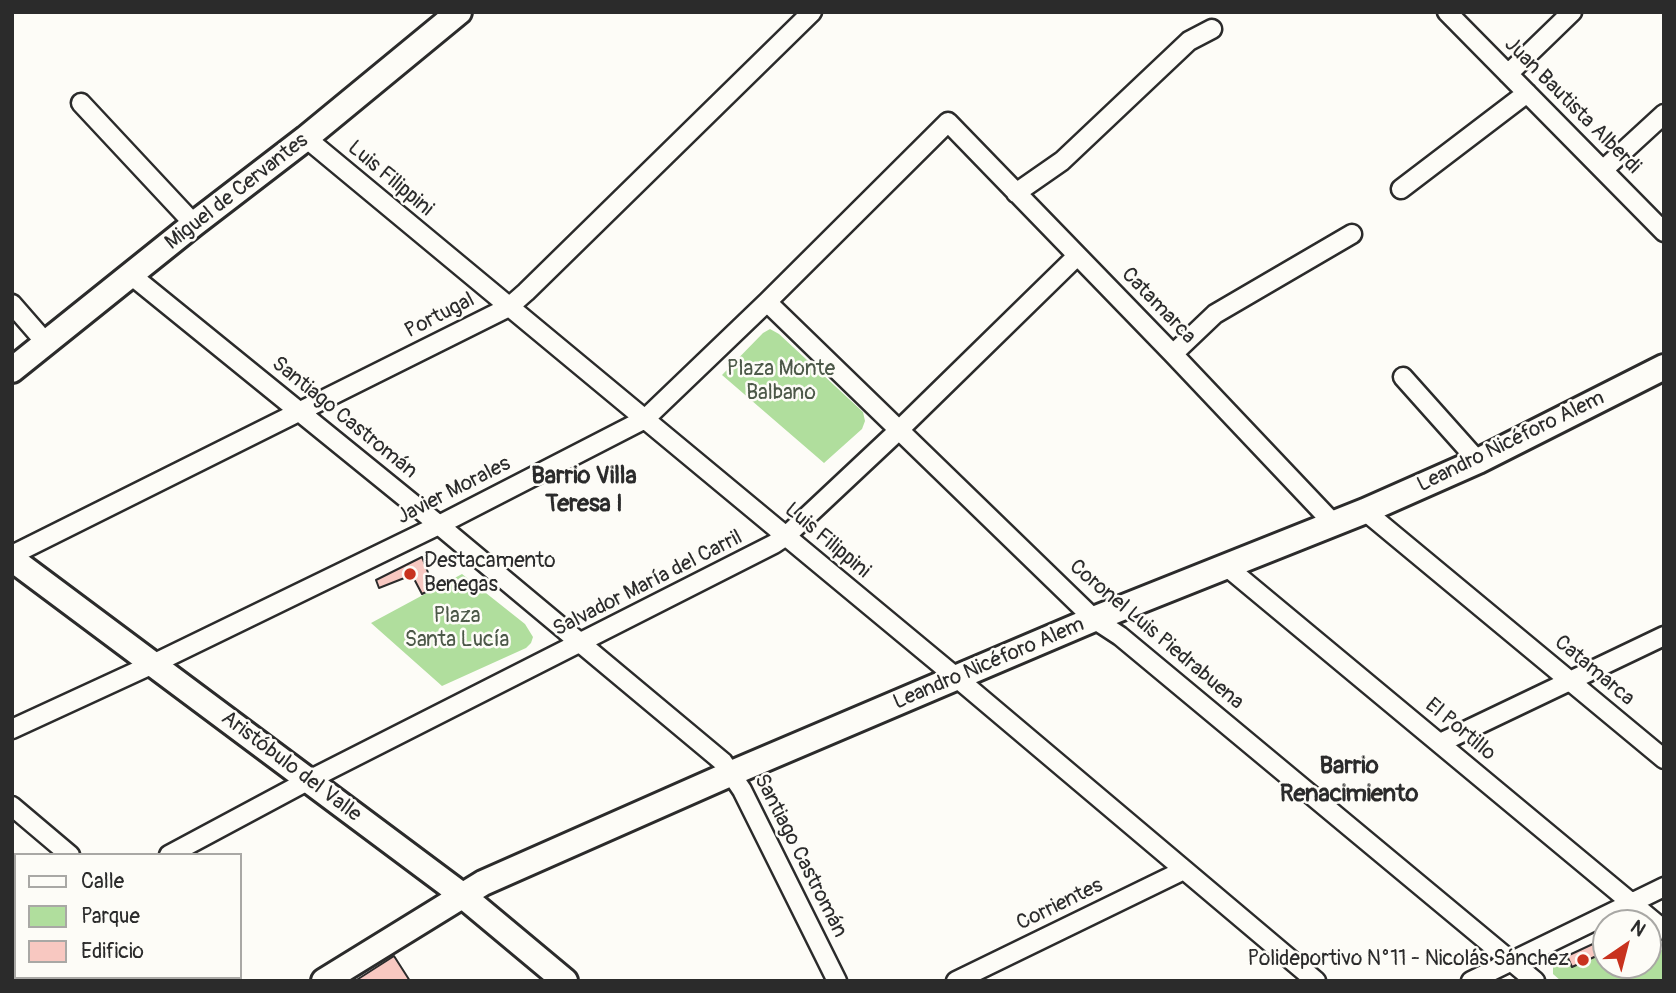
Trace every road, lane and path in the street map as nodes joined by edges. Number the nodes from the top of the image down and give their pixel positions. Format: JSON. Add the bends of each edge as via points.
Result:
{"nodes":[{"id":1,"x":459,"y":12,"type":"edge"},
{"id":2,"x":812,"y":12,"type":"edge"},
{"id":3,"x":1447,"y":12,"type":"edge"},
{"id":4,"x":1572,"y":12,"type":"edge"},
{"id":5,"x":1212,"y":29,"type":"dead end"},
{"id":6,"x":1508,"y":74,"type":"junction"},
{"id":7,"x":1527,"y":93,"type":"junction"},
{"id":8,"x":81,"y":103,"type":"dead end"},
{"id":9,"x":1664,"y":114,"type":"edge"},
{"id":10,"x":948,"y":122,"type":"joint"},
{"id":11,"x":306,"y":138,"type":"junction"},
{"id":12,"x":1603,"y":170,"type":"junction"},
{"id":13,"x":1401,"y":189,"type":"dead end"},
{"id":14,"x":1016,"y":192,"type":"junction"},
{"id":15,"x":194,"y":224,"type":"junction"},
{"id":16,"x":1664,"y":232,"type":"edge"},
{"id":17,"x":1352,"y":234,"type":"dead end"},
{"id":18,"x":1077,"y":256,"type":"junction"},
{"id":19,"x":131,"y":275,"type":"junction"},
{"id":20,"x":767,"y":302,"type":"junction"},
{"id":21,"x":12,"y":304,"type":"edge"},
{"id":22,"x":509,"y":307,"type":"junction"},
{"id":23,"x":46,"y":343,"type":"junction"},
{"id":24,"x":1173,"y":354,"type":"junction"},
{"id":25,"x":1664,"y":367,"type":"edge"},
{"id":26,"x":12,"y":370,"type":"edge"},
{"id":27,"x":1403,"y":377,"type":"dead end"},
{"id":28,"x":301,"y":412,"type":"junction"},
{"id":29,"x":645,"y":419,"type":"junction"},
{"id":30,"x":899,"y":430,"type":"junction"},
{"id":31,"x":1478,"y":461,"type":"junction"},
{"id":32,"x":1366,"y":511,"type":"junction"},
{"id":33,"x":1334,"y":524,"type":"junction"},
{"id":34,"x":439,"y":525,"type":"junction"},
{"id":35,"x":786,"y":536,"type":"junction"},
{"id":36,"x":12,"y":557,"type":"edge"},
{"id":37,"x":1226,"y":566,"type":"junction"},
{"id":38,"x":1094,"y":619,"type":"junction"},
{"id":39,"x":1664,"y":636,"type":"edge"},
{"id":40,"x":580,"y":643,"type":"junction"},
{"id":41,"x":153,"y":664,"type":"junction"},
{"id":42,"x":957,"y":678,"type":"junction"},
{"id":43,"x":1570,"y":681,"type":"junction"},
{"id":44,"x":12,"y":729,"type":"edge"},
{"id":45,"x":1440,"y":743,"type":"junction"},
{"id":46,"x":1664,"y":759,"type":"edge"},
{"id":47,"x":732,"y":773,"type":"junction"},
{"id":48,"x":309,"y":780,"type":"junction"},
{"id":49,"x":12,"y":806,"type":"edge"},
{"id":50,"x":69,"y":853,"type":"edge"},
{"id":51,"x":173,"y":853,"type":"edge"},
{"id":52,"x":1184,"y":870,"type":"junction"},
{"id":53,"x":1664,"y":887,"type":"edge"},
{"id":54,"x":461,"y":895,"type":"junction"},
{"id":55,"x":1632,"y":903,"type":"junction"},
{"id":56,"x":1664,"y":930,"type":"edge"},
{"id":57,"x":1512,"y":961,"type":"junction"},
{"id":58,"x":324,"y":981,"type":"edge"},
{"id":59,"x":565,"y":981,"type":"edge"},
{"id":60,"x":838,"y":981,"type":"edge"},
{"id":61,"x":956,"y":981,"type":"edge"},
{"id":62,"x":1316,"y":981,"type":"edge"},
{"id":63,"x":1471,"y":981,"type":"edge"},
{"id":64,"x":1535,"y":981,"type":"edge"}],
"edges":[{"from":1,"to":11,"type":"street","name":"Miguel de Cervantes"},
{"from":2,"to":22,"type":"street","name":"Portugal"},
{"from":3,"to":6,"type":"street","name":"Juan Bautista Alberdi"},
{"from":4,"to":6,"type":"street"},
{"from":5,"to":14,"type":"street","via":[[1189,41],[1062,161]]},
{"from":6,"to":7,"type":"street","name":"Juan Bautista Alberdi"},
{"from":7,"to":12,"type":"street","name":"Juan Bautista Alberdi"},
{"from":7,"to":13,"type":"street"},
{"from":8,"to":15,"type":"street"},
{"from":9,"to":12,"type":"street"},
{"from":10,"to":14,"type":"street","name":"Catamarca"},
{"from":10,"to":20,"type":"street","name":"Javier Morales"},
{"from":11,"to":15,"type":"street","name":"Miguel de Cervantes"},
{"from":11,"to":22,"type":"street","name":"Luis Filippini"},
{"from":12,"to":16,"type":"street","name":"Juan Bautista Alberdi"},
{"from":14,"to":18,"type":"street","name":"Catamarca"},
{"from":15,"to":19,"type":"street","name":"Miguel de Cervantes"},
{"from":17,"to":24,"type":"street","via":[[1215,314]]},
{"from":18,"to":24,"type":"street","name":"Catamarca"},
{"from":18,"to":30,"type":"street","name":"Salvador María del Carril"},
{"from":19,"to":23,"type":"street","name":"Miguel de Cervantes"},
{"from":19,"to":28,"type":"street","name":"Santiago Castromán"},
{"from":20,"to":29,"type":"street","name":"Javier Morales"},
{"from":20,"to":30,"type":"street","name":"Coronel Luis Piedrabuena"},
{"from":21,"to":23,"type":"street"},
{"from":22,"to":28,"type":"street","name":"Portugal"},
{"from":22,"to":29,"type":"street","name":"Luis Filippini"},
{"from":23,"to":26,"type":"street","name":"Miguel de Cervantes"},
{"from":24,"to":33,"type":"street","name":"Catamarca"},
{"from":25,"to":31,"type":"street","name":"Leandro Nicéforo Alem"},
{"from":27,"to":31,"type":"street"},
{"from":28,"to":34,"type":"street","name":"Santiago Castromán"},
{"from":28,"to":36,"type":"street","name":"Portugal"},
{"from":29,"to":34,"type":"street","name":"Javier Morales"},
{"from":29,"to":35,"type":"street","name":"Luis Filippini"},
{"from":30,"to":35,"type":"street","name":"Salvador María del Carril"},
{"from":30,"to":38,"type":"street","name":"Coronel Luis Piedrabuena"},
{"from":31,"to":32,"type":"street","name":"Leandro Nicéforo Alem"},
{"from":32,"to":33,"type":"street","name":"Leandro Nicéforo Alem"},
{"from":32,"to":43,"type":"street","name":"Catamarca"},
{"from":33,"to":37,"type":"street","name":"Leandro Nicéforo Alem"},
{"from":34,"to":40,"type":"street","name":"Santiago Castromán"},
{"from":34,"to":41,"type":"street","name":"Javier Morales"},
{"from":35,"to":40,"type":"street","name":"Salvador María del Carril"},
{"from":35,"to":42,"type":"street","name":"Luis Filippini"},
{"from":36,"to":41,"type":"street","name":"Aristóbulo del Valle"},
{"from":37,"to":38,"type":"street","name":"Leandro Nicéforo Alem"},
{"from":37,"to":45,"type":"street","name":"El Portillo"},
{"from":38,"to":42,"type":"street","name":"Leandro Nicéforo Alem"},
{"from":38,"to":57,"type":"street","name":"Coronel Luis Piedrabuena"},
{"from":39,"to":43,"type":"street"},
{"from":40,"to":47,"type":"street","name":"Santiago Castromán","via":[[713,752]]},
{"from":40,"to":48,"type":"street","name":"Salvador María del Carril"},
{"from":41,"to":44,"type":"street","name":"Javier Morales"},
{"from":41,"to":48,"type":"street","name":"Aristóbulo del Valle"},
{"from":42,"to":47,"type":"street","name":"Leandro Nicéforo Alem"},
{"from":42,"to":52,"type":"street","name":"Luis Filippini"},
{"from":43,"to":45,"type":"street"},
{"from":43,"to":46,"type":"street","name":"Catamarca"},
{"from":45,"to":55,"type":"street","name":"El Portillo"},
{"from":47,"to":54,"type":"street","name":"Leandro Nicéforo Alem"},
{"from":47,"to":60,"type":"street","name":"Santiago Castromán"},
{"from":48,"to":51,"type":"street","name":"Salvador María del Carril"},
{"from":48,"to":54,"type":"street","name":"Aristóbulo del Valle"},
{"from":49,"to":50,"type":"street"},
{"from":52,"to":61,"type":"street","name":"Corrientes"},
{"from":52,"to":62,"type":"street","name":"Luis Filippini"},
{"from":53,"to":55,"type":"street"},
{"from":54,"to":58,"type":"street","name":"Leandro Nicéforo Alem"},
{"from":54,"to":59,"type":"street","name":"Aristóbulo del Valle"},
{"from":55,"to":56,"type":"street","name":"El Portillo"},
{"from":55,"to":57,"type":"street"},
{"from":57,"to":63,"type":"street"},
{"from":57,"to":64,"type":"street","name":"Coronel Luis Piedrabuena"}]}
